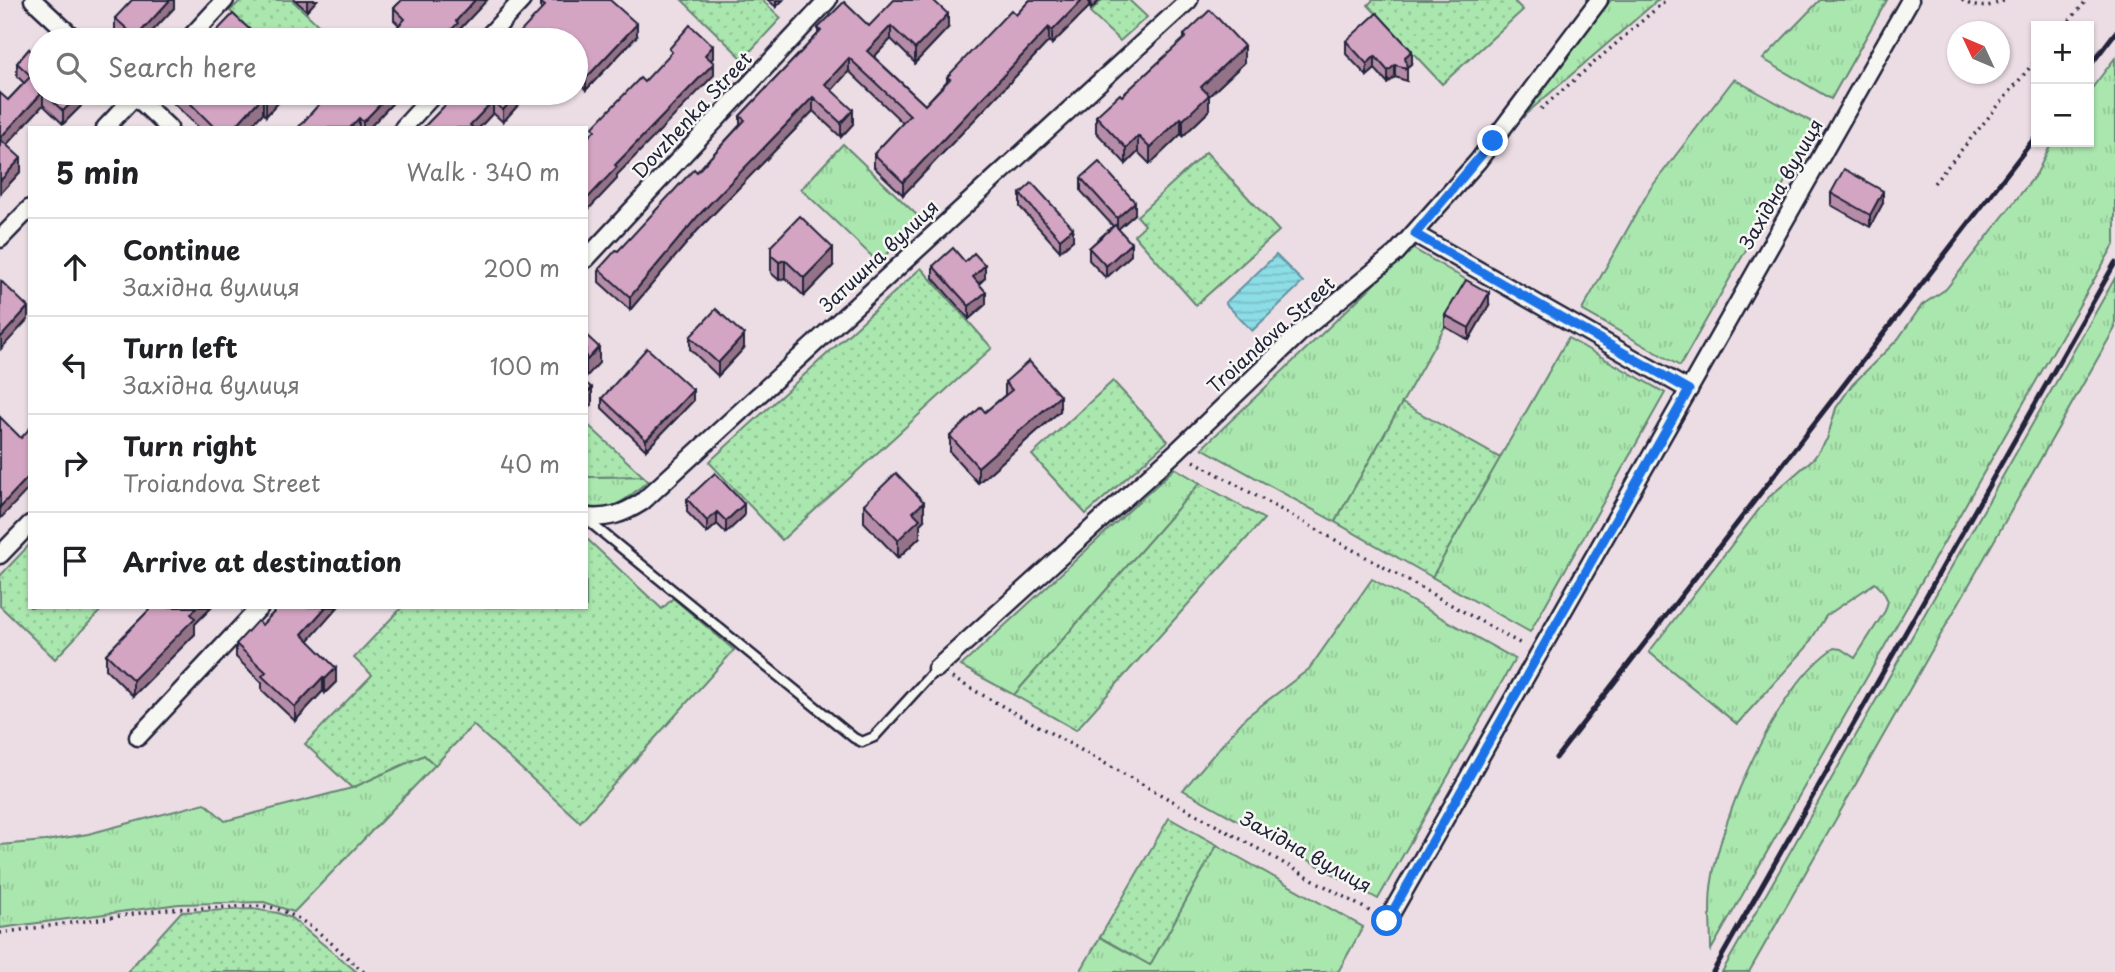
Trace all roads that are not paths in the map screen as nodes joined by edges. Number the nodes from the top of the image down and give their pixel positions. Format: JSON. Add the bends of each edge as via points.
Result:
{"nodes":[{"id":1,"x":33,"y":0,"type":"edge"},
{"id":2,"x":225,"y":0,"type":"edge"},
{"id":3,"x":522,"y":0,"type":"edge"},
{"id":4,"x":828,"y":0,"type":"edge"},
{"id":5,"x":1189,"y":0,"type":"edge"},
{"id":6,"x":1599,"y":0,"type":"edge"},
{"id":7,"x":1910,"y":0,"type":"edge"},
{"id":8,"x":63,"y":28,"type":"edge"},
{"id":9,"x":199,"y":28,"type":"edge"},
{"id":10,"x":496,"y":28,"type":"edge"},
{"id":11,"x":125,"y":105,"type":"edge"},
{"id":12,"x":146,"y":105,"type":"edge"},
{"id":13,"x":424,"y":105,"type":"edge"},
{"id":14,"x":107,"y":126,"type":"edge"},
{"id":15,"x":167,"y":126,"type":"edge"},
{"id":16,"x":405,"y":126,"type":"edge"},
{"id":17,"x":28,"y":210,"type":"edge"},
{"id":18,"x":1415,"y":234,"type":"junction"},
{"id":19,"x":0,"y":240,"type":"edge"},
{"id":20,"x":588,"y":257,"type":"edge"},
{"id":21,"x":1689,"y":390,"type":"junction"},
{"id":22,"x":588,"y":518,"type":"edge"},
{"id":23,"x":588,"y":520,"type":"edge"},
{"id":24,"x":28,"y":526,"type":"edge"},
{"id":25,"x":0,"y":555,"type":"edge"},
{"id":26,"x":258,"y":609,"type":"edge"},
{"id":27,"x":936,"y":669,"type":"joint"},
{"id":28,"x":138,"y":737,"type":"dead end"},
{"id":29,"x":1387,"y":921,"type":"road end"}],
"edges":[{"from":1,"to":8,"type":"street"},
{"from":2,"to":9,"type":"street"},
{"from":3,"to":10,"type":"street"},
{"from":4,"to":20,"type":"street","name":"Dovzhenka Street"},
{"from":5,"to":22,"type":"street","name":"Затишна вулиця","via":[[642,502],[611,518]]},
{"from":6,"to":18,"type":"street","name":"Troiandova Street","via":[[1478,161]]},
{"from":7,"to":21,"type":"street","name":"Західна вулиця"},
{"from":11,"to":14,"type":"street"},
{"from":12,"to":15,"type":"street"},
{"from":13,"to":16,"type":"street"},
{"from":17,"to":19,"type":"street"},
{"from":18,"to":21,"type":"street"},
{"from":18,"to":27,"type":"street","name":"Troiandova Street","via":[[1304,329]]},
{"from":21,"to":29,"type":"street","name":"Західна вулиця"},
{"from":23,"to":27,"type":"lane","via":[[862,742],[874,737]]},
{"from":24,"to":25,"type":"street"},
{"from":26,"to":28,"type":"street"}]}
